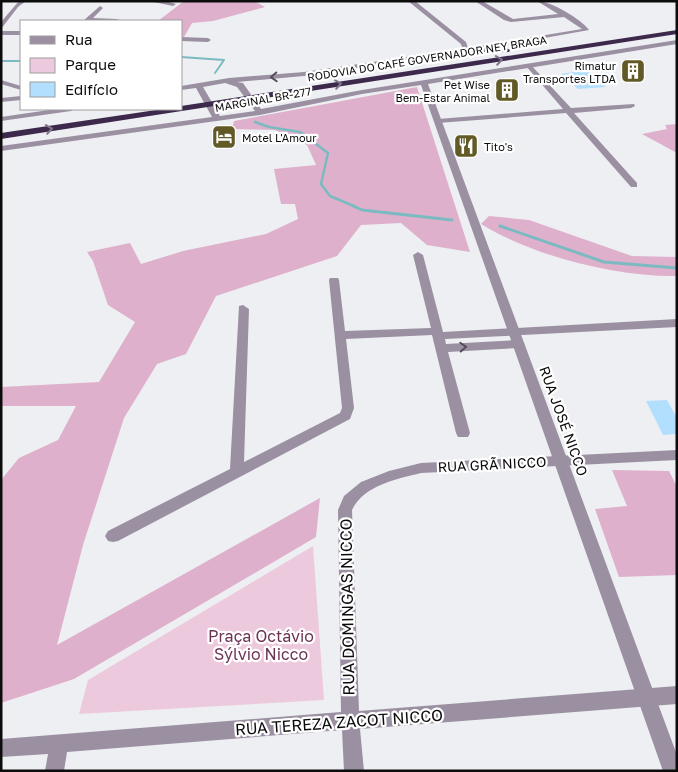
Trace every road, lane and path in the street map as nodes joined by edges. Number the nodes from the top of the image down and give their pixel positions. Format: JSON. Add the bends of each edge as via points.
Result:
{"nodes":[{"id":1,"x":23,"y":1,"type":"edge"},
{"id":2,"x":152,"y":1,"type":"edge"},
{"id":3,"x":411,"y":1,"type":"edge"},
{"id":4,"x":478,"y":1,"type":"edge"},
{"id":5,"x":540,"y":1,"type":"edge"},
{"id":6,"x":173,"y":4,"type":"dead end"},
{"id":7,"x":100,"y":8,"type":"dead end"},
{"id":8,"x":563,"y":15,"type":"junction"},
{"id":9,"x":87,"y":20,"type":"edge"},
{"id":10,"x":677,"y":25,"type":"edge"},
{"id":11,"x":1,"y":27,"type":"edge"},
{"id":12,"x":677,"y":32,"type":"edge"},
{"id":13,"x":1,"y":33,"type":"edge"},
{"id":14,"x":20,"y":33,"type":"edge"},
{"id":15,"x":182,"y":39,"type":"edge"},
{"id":16,"x":208,"y":40,"type":"dead end"},
{"id":17,"x":677,"y":42,"type":"edge"},
{"id":18,"x":506,"y":50,"type":"junction"},
{"id":19,"x":461,"y":51,"type":"junction"},
{"id":20,"x":528,"y":65,"type":"junction"},
{"id":21,"x":219,"y":81,"type":"junction"},
{"id":22,"x":1,"y":82,"type":"edge"},
{"id":23,"x":424,"y":82,"type":"junction"},
{"id":24,"x":198,"y":85,"type":"junction"},
{"id":25,"x":20,"y":88,"type":"edge"},
{"id":26,"x":182,"y":88,"type":"edge"},
{"id":27,"x":244,"y":93,"type":"junction"},
{"id":28,"x":20,"y":98,"type":"edge"},
{"id":29,"x":1,"y":100,"type":"edge"},
{"id":30,"x":182,"y":100,"type":"edge"},
{"id":31,"x":200,"y":101,"type":"junction"},
{"id":32,"x":632,"y":106,"type":"dead end"},
{"id":33,"x":182,"y":109,"type":"edge"},
{"id":34,"x":55,"y":110,"type":"edge"},
{"id":35,"x":113,"y":110,"type":"edge"},
{"id":36,"x":174,"y":110,"type":"edge"},
{"id":37,"x":38,"y":111,"type":"edge"},
{"id":38,"x":568,"y":111,"type":"junction"},
{"id":39,"x":260,"y":113,"type":"junction"},
{"id":40,"x":1,"y":119,"type":"edge"},
{"id":41,"x":217,"y":120,"type":"junction"},
{"id":42,"x":438,"y":121,"type":"junction"},
{"id":43,"x":1,"y":127,"type":"edge"},
{"id":44,"x":1,"y":136,"type":"edge"},
{"id":45,"x":1,"y":149,"type":"edge"},
{"id":46,"x":634,"y":185,"type":"dead end"},
{"id":47,"x":418,"y":254,"type":"dead end"},
{"id":48,"x":334,"y":280,"type":"dead end"},
{"id":49,"x":243,"y":309,"type":"dead end"},
{"id":50,"x":677,"y":323,"type":"edge"},
{"id":51,"x":514,"y":330,"type":"junction"},
{"id":52,"x":438,"y":333,"type":"junction"},
{"id":53,"x":340,"y":335,"type":"junction"},
{"id":54,"x":519,"y":344,"type":"junction"},
{"id":55,"x":442,"y":348,"type":"junction"},
{"id":56,"x":464,"y":433,"type":"dead end"},
{"id":57,"x":677,"y":455,"type":"edge"},
{"id":58,"x":561,"y":460,"type":"junction"},
{"id":59,"x":237,"y":472,"type":"junction"},
{"id":60,"x":347,"y":503,"type":"joint"},
{"id":61,"x":113,"y":536,"type":"dead end"},
{"id":62,"x":677,"y":696,"type":"edge"},
{"id":63,"x":647,"y":698,"type":"junction"},
{"id":64,"x":350,"y":721,"type":"junction"},
{"id":65,"x":59,"y":744,"type":"junction"},
{"id":66,"x":1,"y":748,"type":"edge"},
{"id":67,"x":54,"y":771,"type":"edge"},
{"id":68,"x":354,"y":771,"type":"edge"},
{"id":69,"x":673,"y":771,"type":"edge"}],
"edges":[{"from":1,"to":11,"type":"street"},
{"from":2,"to":6,"type":"street"},
{"from":3,"to":19,"type":"street","via":[[464,43]]},
{"from":4,"to":8,"type":"street","via":[[506,19]]},
{"from":5,"to":8,"type":"street"},
{"from":7,"to":9,"type":"street"},
{"from":8,"to":19,"type":"street","name":"MARGINAL BR-277","via":[[586,30]]},
{"from":10,"to":18,"type":"highway","name":"RODOVIA DO CAFÉ GOVERNADOR NEY BRAGA"},
{"from":27,"to":12,"type":"highway","name":"RODOVIA DO CAFÉ GOVERNADOR NEY BRAGA","one_way":true,"via":[[256,97]]},
{"from":13,"to":14,"type":"street"},
{"from":15,"to":16,"type":"street"},
{"from":17,"to":20,"type":"street","name":"MARGINAL BR-277"},
{"from":18,"to":19,"type":"highway"},
{"from":18,"to":27,"type":"highway","name":"RODOVIA DO CAFÉ GOVERNADOR NEY BRAGA"},
{"from":19,"to":21,"type":"street","name":"MARGINAL BR-277","one_way":true,"via":[[304,74]]},
{"from":20,"to":23,"type":"street","name":"MARGINAL BR-277"},
{"from":20,"to":38,"type":"street"},
{"from":21,"to":24,"type":"street","name":"MARGINAL BR-277"},
{"from":21,"to":39,"type":"street","via":[[240,85]]},
{"from":22,"to":25,"type":"street"},
{"from":23,"to":39,"type":"street","name":"MARGINAL BR-277"},
{"from":23,"to":42,"type":"street","name":"RUA JOSÉ NICCO"},
{"from":24,"to":26,"type":"street","name":"MARGINAL BR-277"},
{"from":24,"to":41,"type":"street"},
{"from":27,"to":31,"type":"highway","name":"RODOVIA DO CAFÉ GOVERNADOR NEY BRAGA"},
{"from":28,"to":29,"type":"street"},
{"from":30,"to":31,"type":"highway","name":"RODOVIA DO CAFÉ GOVERNADOR NEY BRAGA"},
{"from":31,"to":33,"type":"highway","name":"RODOVIA DO CAFÉ GOVERNADOR NEY BRAGA"},
{"from":32,"to":38,"type":"street"},
{"from":34,"to":37,"type":"street"},
{"from":35,"to":43,"type":"highway"},
{"from":44,"to":36,"type":"highway","name":"RODOVIA DO CAFÉ GOVERNADOR NEY BRAGA","one_way":true},
{"from":37,"to":40,"type":"street"},
{"from":38,"to":42,"type":"street"},
{"from":38,"to":46,"type":"street"},
{"from":39,"to":41,"type":"street","name":"MARGINAL BR-277"},
{"from":41,"to":45,"type":"street","name":"MARGINAL BR-277"},
{"from":42,"to":51,"type":"street","name":"RUA JOSÉ NICCO"},
{"from":47,"to":52,"type":"street"},
{"from":48,"to":53,"type":"street"},
{"from":49,"to":59,"type":"street"},
{"from":50,"to":51,"type":"street"},
{"from":51,"to":52,"type":"street"},
{"from":51,"to":54,"type":"street","name":"RUA JOSÉ NICCO"},
{"from":52,"to":53,"type":"street"},
{"from":52,"to":55,"type":"street"},
{"from":53,"to":59,"type":"street","via":[[348,408],[345,416]]},
{"from":55,"to":54,"type":"street","one_way":true},
{"from":54,"to":58,"type":"street","name":"RUA JOSÉ NICCO"},
{"from":55,"to":56,"type":"street"},
{"from":57,"to":58,"type":"street","name":"RUA GRÃ NICCO"},
{"from":58,"to":60,"type":"street","name":"RUA GRÃ NICCO","via":[[421,468],[376,482]]},
{"from":58,"to":63,"type":"street","name":"RUA JOSÉ NICCO"},
{"from":59,"to":61,"type":"street"},
{"from":60,"to":64,"type":"street","name":"RUA DOMINGAS NICCO"},
{"from":62,"to":63,"type":"street","name":"RUA TEREZA ZACOT NICCO"},
{"from":63,"to":64,"type":"street","name":"RUA TEREZA ZACOT NICCO"},
{"from":63,"to":69,"type":"street","name":"RUA JOSÉ NICCO"},
{"from":64,"to":65,"type":"street","name":"RUA TEREZA ZACOT NICCO"},
{"from":64,"to":68,"type":"street","name":"RUA DOMINGAS NICCO"},
{"from":65,"to":66,"type":"street","name":"RUA TEREZA ZACOT NICCO"},
{"from":65,"to":67,"type":"street"}]}
